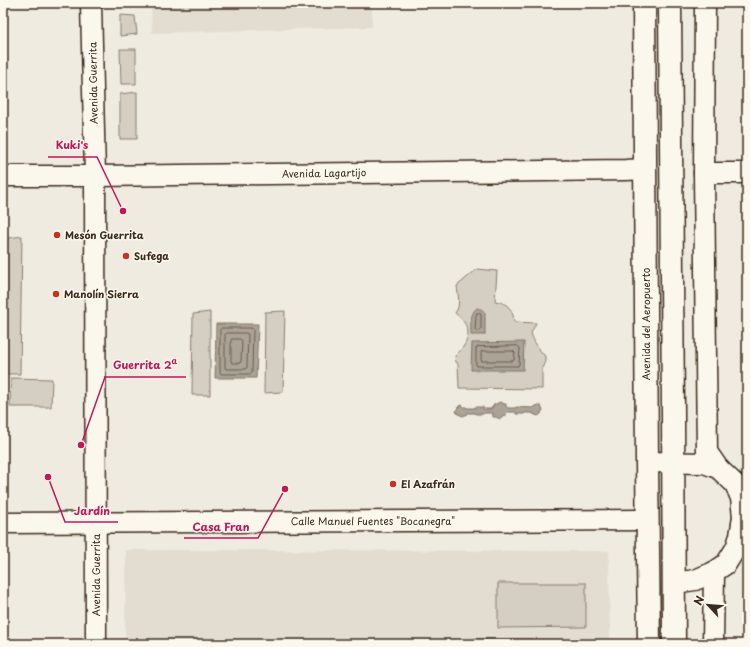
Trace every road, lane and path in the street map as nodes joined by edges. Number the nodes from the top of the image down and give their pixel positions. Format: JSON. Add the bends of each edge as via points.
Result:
{"nodes":[{"id":1,"x":91,"y":3,"type":"edge"},
{"id":2,"x":644,"y":3,"type":"edge"},
{"id":3,"x":670,"y":3,"type":"edge"},
{"id":4,"x":705,"y":3,"type":"edge"},
{"id":5,"x":644,"y":169,"type":"junction"},
{"id":6,"x":704,"y":173,"type":"junction"},
{"id":7,"x":747,"y":173,"type":"edge"},
{"id":8,"x":3,"y":176,"type":"edge"},
{"id":9,"x":95,"y":176,"type":"junction"},
{"id":10,"x":647,"y":462,"type":"junction"},
{"id":11,"x":674,"y":462,"type":"junction"},
{"id":12,"x":718,"y":468,"type":"junction"},
{"id":13,"x":745,"y":517,"type":"edge"},
{"id":14,"x":647,"y":520,"type":"junction"},
{"id":15,"x":95,"y":522,"type":"junction"},
{"id":16,"x":3,"y":523,"type":"edge"},
{"id":17,"x":714,"y":572,"type":"junction"},
{"id":18,"x":675,"y":582,"type":"junction"},
{"id":19,"x":96,"y":644,"type":"edge"},
{"id":20,"x":649,"y":644,"type":"edge"},
{"id":21,"x":674,"y":644,"type":"edge"},
{"id":22,"x":713,"y":644,"type":"edge"}],
"edges":[{"from":1,"to":9,"type":"street","name":"Avenida Guerrita"},
{"from":2,"to":5,"type":"main road","name":"Avenida del Aeropuerto"},
{"from":3,"to":11,"type":"main road"},
{"from":4,"to":6,"type":"street"},
{"from":5,"to":9,"type":"street","name":"Avenida Lagartijo"},
{"from":5,"to":10,"type":"main road","name":"Avenida del Aeropuerto"},
{"from":6,"to":7,"type":"street"},
{"from":6,"to":12,"type":"street","via":[[707,452]]},
{"from":8,"to":9,"type":"street","name":"Avenida Lagartijo"},
{"from":9,"to":15,"type":"street","name":"Avenida Guerrita"},
{"from":10,"to":11,"type":"street"},
{"from":10,"to":14,"type":"main road","name":"Avenida del Aeropuerto"},
{"from":11,"to":12,"type":"street","via":[[704,464]]},
{"from":11,"to":18,"type":"main road"},
{"from":12,"to":13,"type":"street","via":[[735,484]]},
{"from":13,"to":17,"type":"street","via":[[736,548],[726,564]]},
{"from":14,"to":15,"type":"street","name":"Calle Manuel Fuentes \"Bocanegra\""},
{"from":14,"to":20,"type":"main road","name":"Avenida del Aeropuerto"},
{"from":15,"to":16,"type":"street","name":"Calle Manuel Fuentes \"Bocanegra\""},
{"from":15,"to":19,"type":"street","name":"Avenida Guerrita"},
{"from":17,"to":18,"type":"street","via":[[695,580]]},
{"from":17,"to":22,"type":"street"},
{"from":18,"to":21,"type":"main road"}]}
